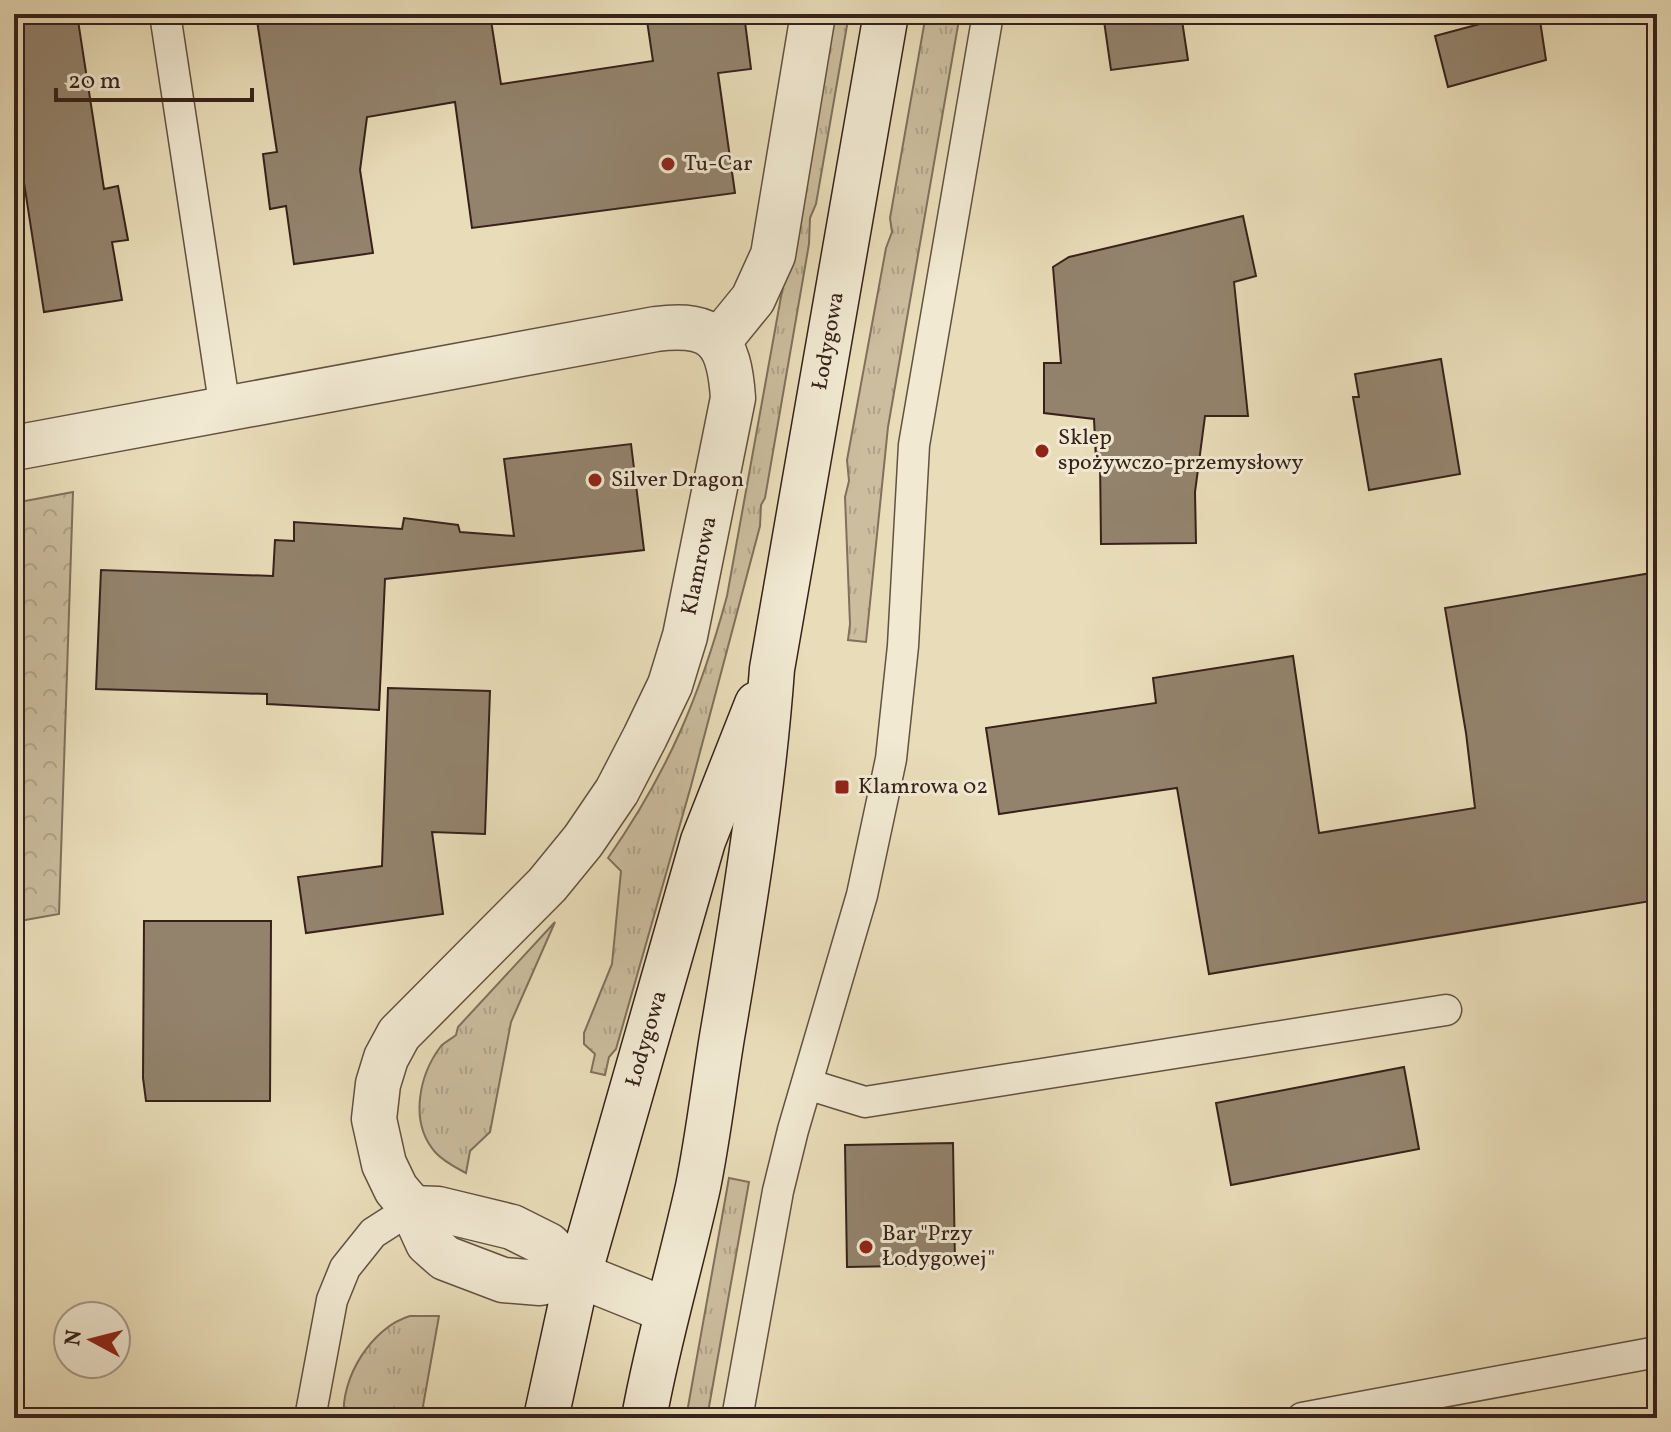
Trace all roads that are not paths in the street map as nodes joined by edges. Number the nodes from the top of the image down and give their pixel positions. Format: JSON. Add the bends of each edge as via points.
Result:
{"nodes":[{"id":1,"x":165,"y":14,"type":"edge"},
{"id":2,"x":813,"y":14,"type":"edge"},
{"id":3,"x":886,"y":14,"type":"edge"},
{"id":4,"x":988,"y":14,"type":"edge"},
{"id":5,"x":718,"y":342,"type":"junction"},
{"id":6,"x":225,"y":409,"type":"junction"},
{"id":7,"x":14,"y":448,"type":"edge"},
{"id":8,"x":772,"y":669,"type":"junction"},
{"id":9,"x":1446,"y":1010,"type":"dead end"},
{"id":10,"x":807,"y":1084,"type":"junction"},
{"id":11,"x":412,"y":1208,"type":"junction"},
{"id":12,"x":579,"y":1275,"type":"junction"},
{"id":13,"x":666,"y":1310,"type":"junction"},
{"id":14,"x":1657,"y":1352,"type":"edge"},
{"id":15,"x":310,"y":1418,"type":"edge"},
{"id":16,"x":546,"y":1418,"type":"edge"},
{"id":17,"x":644,"y":1418,"type":"edge"},
{"id":18,"x":737,"y":1418,"type":"edge"},
{"id":19,"x":1302,"y":1418,"type":"edge"}],
"edges":[{"from":1,"to":6,"type":"lane"},
{"from":2,"to":5,"type":"street","via":[[773,255],[753,299]]},
{"from":3,"to":8,"type":"street","name":"Łodygowa"},
{"from":4,"to":10,"type":"lane","via":[[914,445],[891,759],[862,895]]},
{"from":5,"to":6,"type":"street","via":[[689,326],[656,329]]},
{"from":5,"to":11,"type":"street","name":"Klamrowa","via":[[732,374],[733,398],[699,575],[670,685],[617,791],[583,841],[499,936],[399,1034],[386,1058],[374,1119],[384,1164]]},
{"from":6,"to":7,"type":"street"},
{"from":8,"to":12,"type":"street","name":"Łodygowa","via":[[703,841]]},
{"from":8,"to":13,"type":"street","name":"Łodygowa","via":[[753,854],[704,1156]]},
{"from":9,"to":10,"type":"lane","via":[[865,1102]]},
{"from":10,"to":18,"type":"lane","via":[[772,1217]]},
{"from":11,"to":12,"type":"street","name":"Klamrowa","via":[[428,1243],[470,1269],[503,1280],[540,1283]]},
{"from":11,"to":15,"type":"lane","via":[[373,1233],[345,1268],[332,1300]]},
{"from":12,"to":13,"type":"street"},
{"from":12,"to":16,"type":"street","name":"Łodygowa"},
{"from":13,"to":17,"type":"street","name":"Łodygowa"},
{"from":14,"to":19,"type":"lane"}]}
